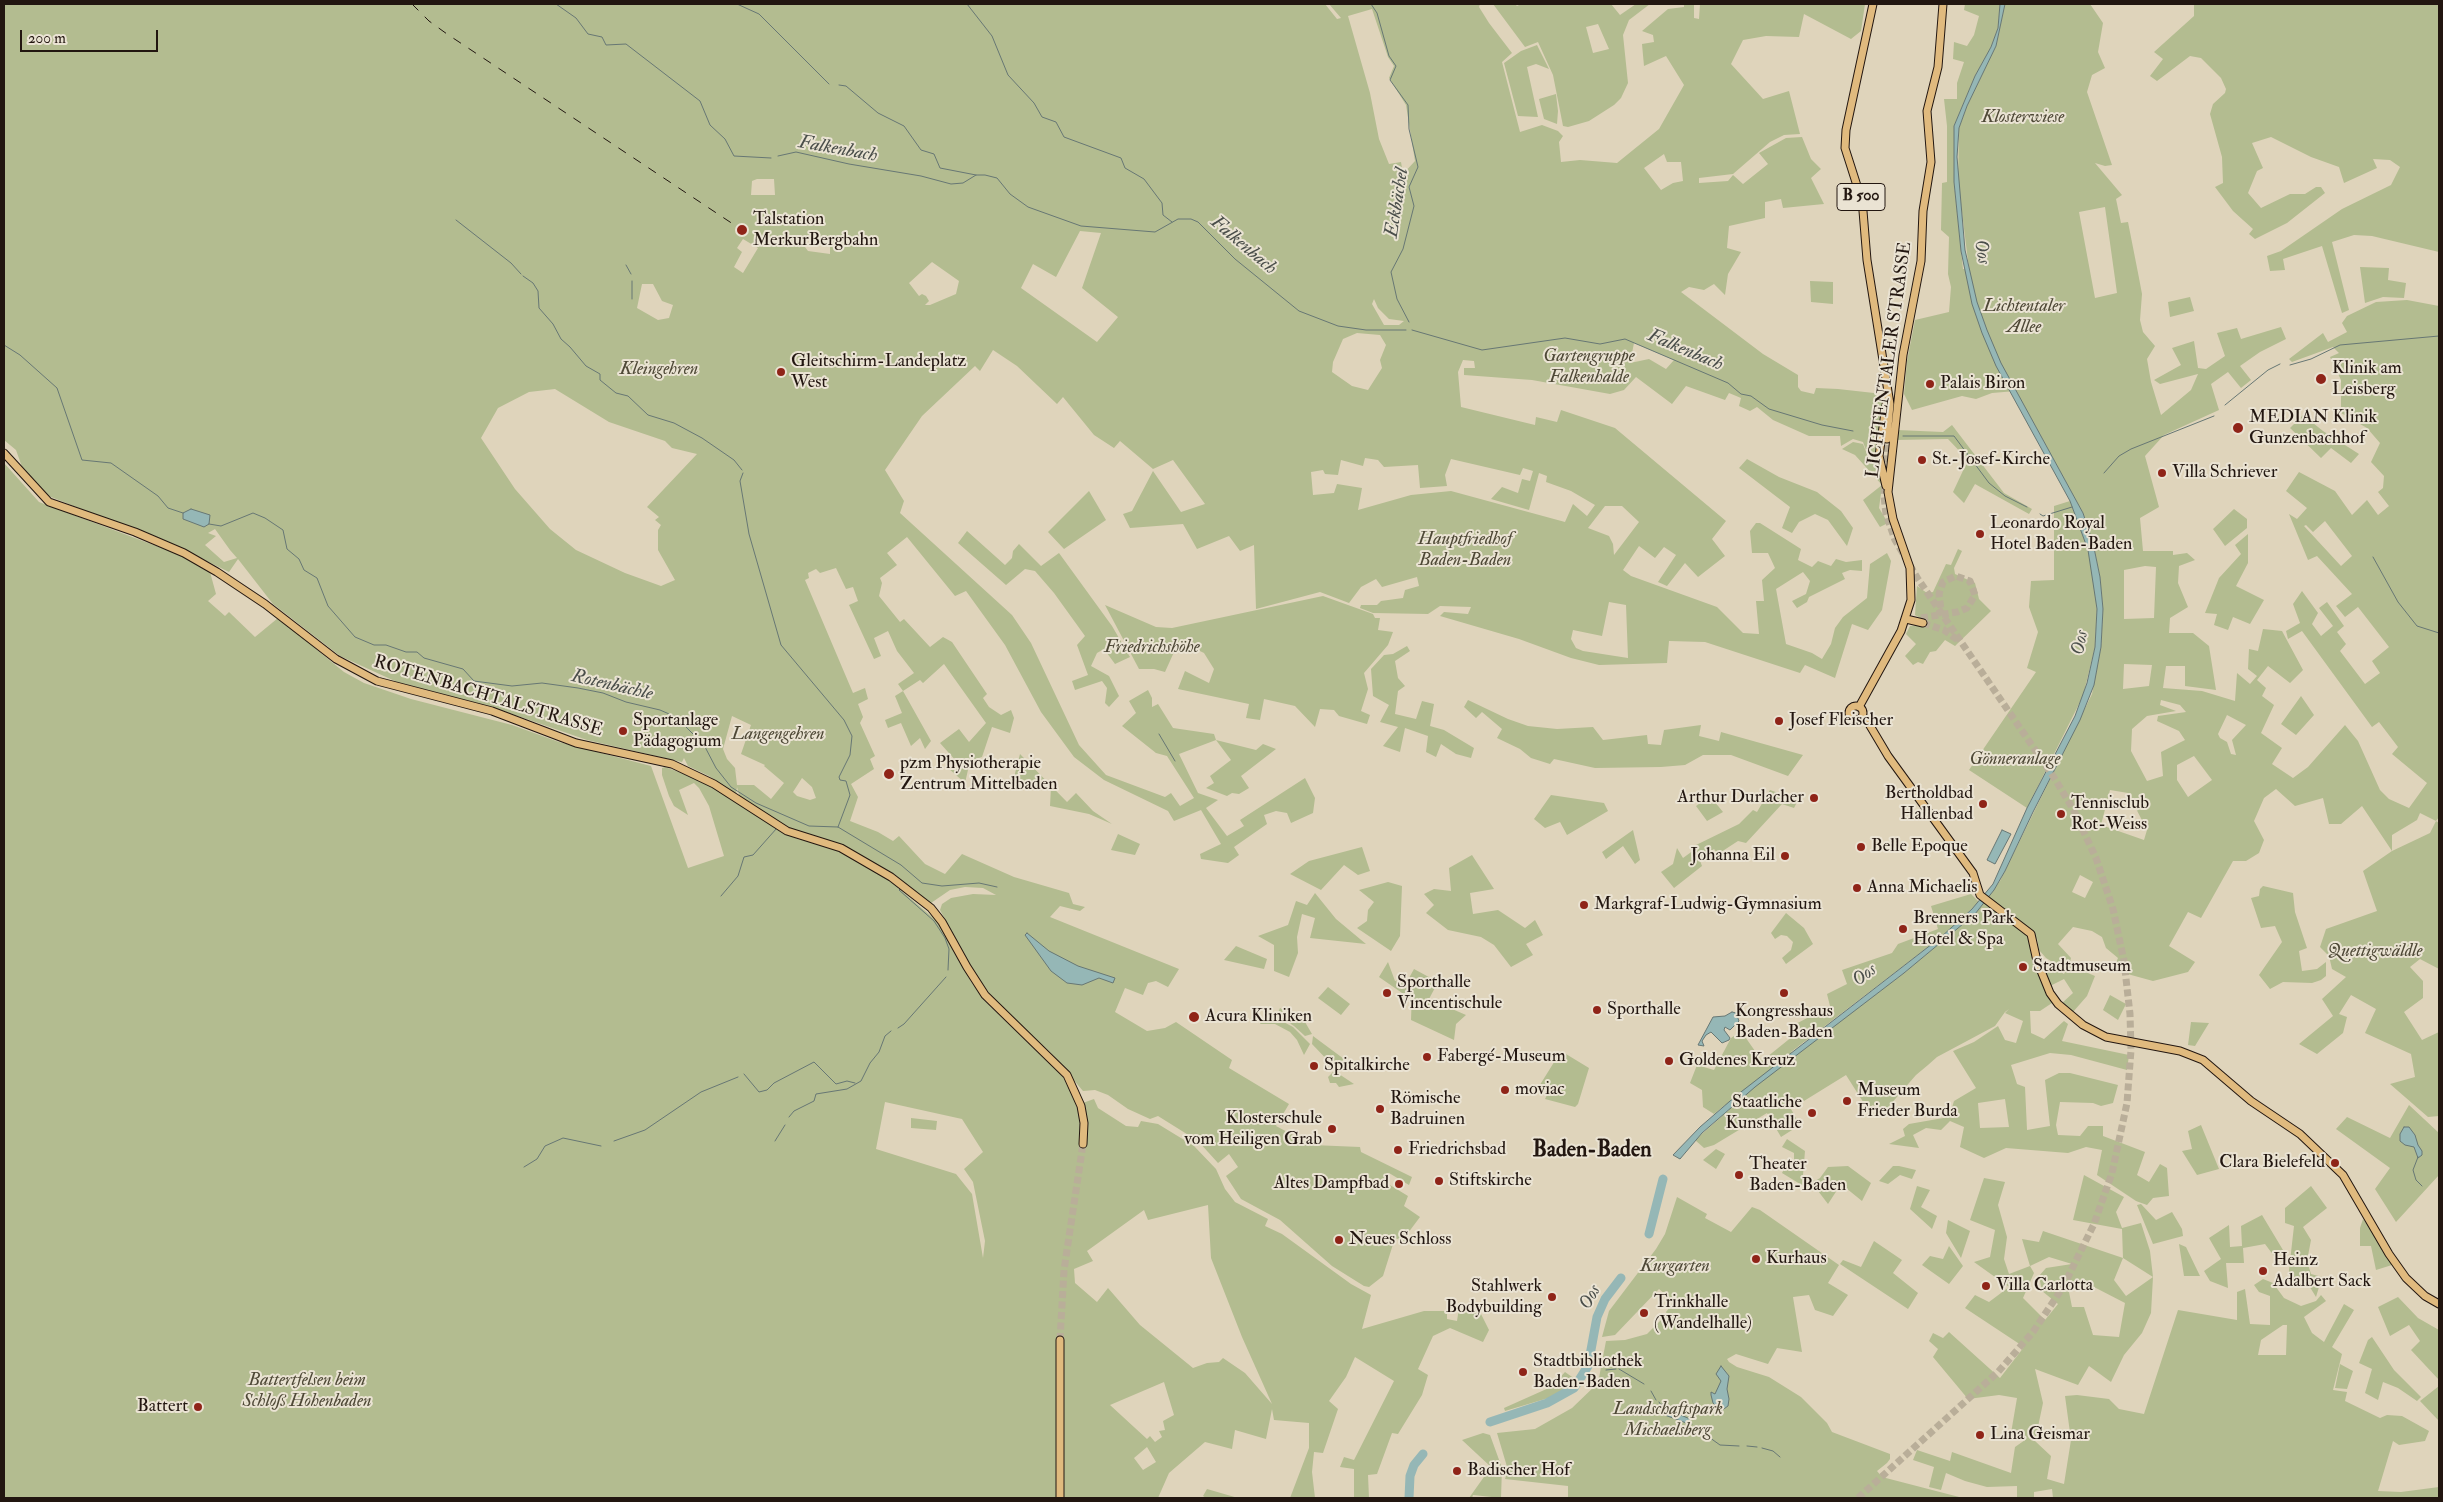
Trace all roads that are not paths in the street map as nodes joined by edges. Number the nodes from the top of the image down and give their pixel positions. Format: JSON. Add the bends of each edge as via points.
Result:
{"nodes":[{"id":1,"x":1873,"y":4,"type":"edge"},
{"id":2,"x":1943,"y":4,"type":"edge"},
{"id":3,"x":1889,"y":393,"type":"junction"},
{"id":4,"x":1887,"y":439,"type":"tunnel mouth"},
{"id":5,"x":4,"y":453,"type":"edge"},
{"id":6,"x":1888,"y":492,"type":"junction"},
{"id":7,"x":1907,"y":618,"type":"junction"},
{"id":8,"x":1922,"y":621,"type":"tunnel mouth"},
{"id":9,"x":1859,"y":707,"type":"junction"},
{"id":10,"x":1862,"y":717,"type":"junction"},
{"id":11,"x":1083,"y":1144,"type":"tunnel mouth"},
{"id":12,"x":2439,"y":1304,"type":"edge"},
{"id":13,"x":1060,"y":1340,"type":"tunnel mouth"},
{"id":14,"x":1060,"y":1498,"type":"edge"}],
"edges":[{"from":1,"to":3,"type":"main road","number":"B 500","via":[[1845,148],[1860,195],[1872,297]]},
{"from":2,"to":6,"type":"main road","name":"LICHTENTALER STRASSE","via":[[1938,67],[1927,111],[1931,162],[1923,211],[1922,243],[1916,294],[1903,355]]},
{"from":3,"to":4,"type":"main road","number":"B 500"},
{"from":3,"to":6,"type":"main road","via":[[1879,456]]},
{"from":5,"to":11,"type":"main road","name":"ROTENBACHTALSTRASSE","via":[[49,502],[184,553],[265,604],[336,659],[377,681],[492,712],[576,743],[685,769],[787,831],[852,853],[891,876],[931,908],[974,979],[998,1009],[1067,1075],[1082,1106]]},
{"from":6,"to":7,"type":"main road","name":"LICHTENTALER STRASSE","via":[[1893,519],[1910,568],[1912,591]]},
{"from":7,"to":8,"type":"main road"},
{"from":7,"to":9,"type":"main road","name":"LICHTENTALER STRASSE"},
{"from":9,"to":10,"type":"main road"},
{"from":9,"to":10,"type":"main road","via":[[1852,708],[1850,715],[1855,720]]},
{"from":10,"to":12,"type":"main road","via":[[1973,873],[1984,899],[2031,934],[2037,961],[2053,997],[2062,1008],[2083,1025],[2106,1037],[2180,1051],[2203,1060],[2252,1101],[2287,1124],[2326,1156],[2343,1175],[2406,1278]]},
{"from":13,"to":14,"type":"main road"}]}
